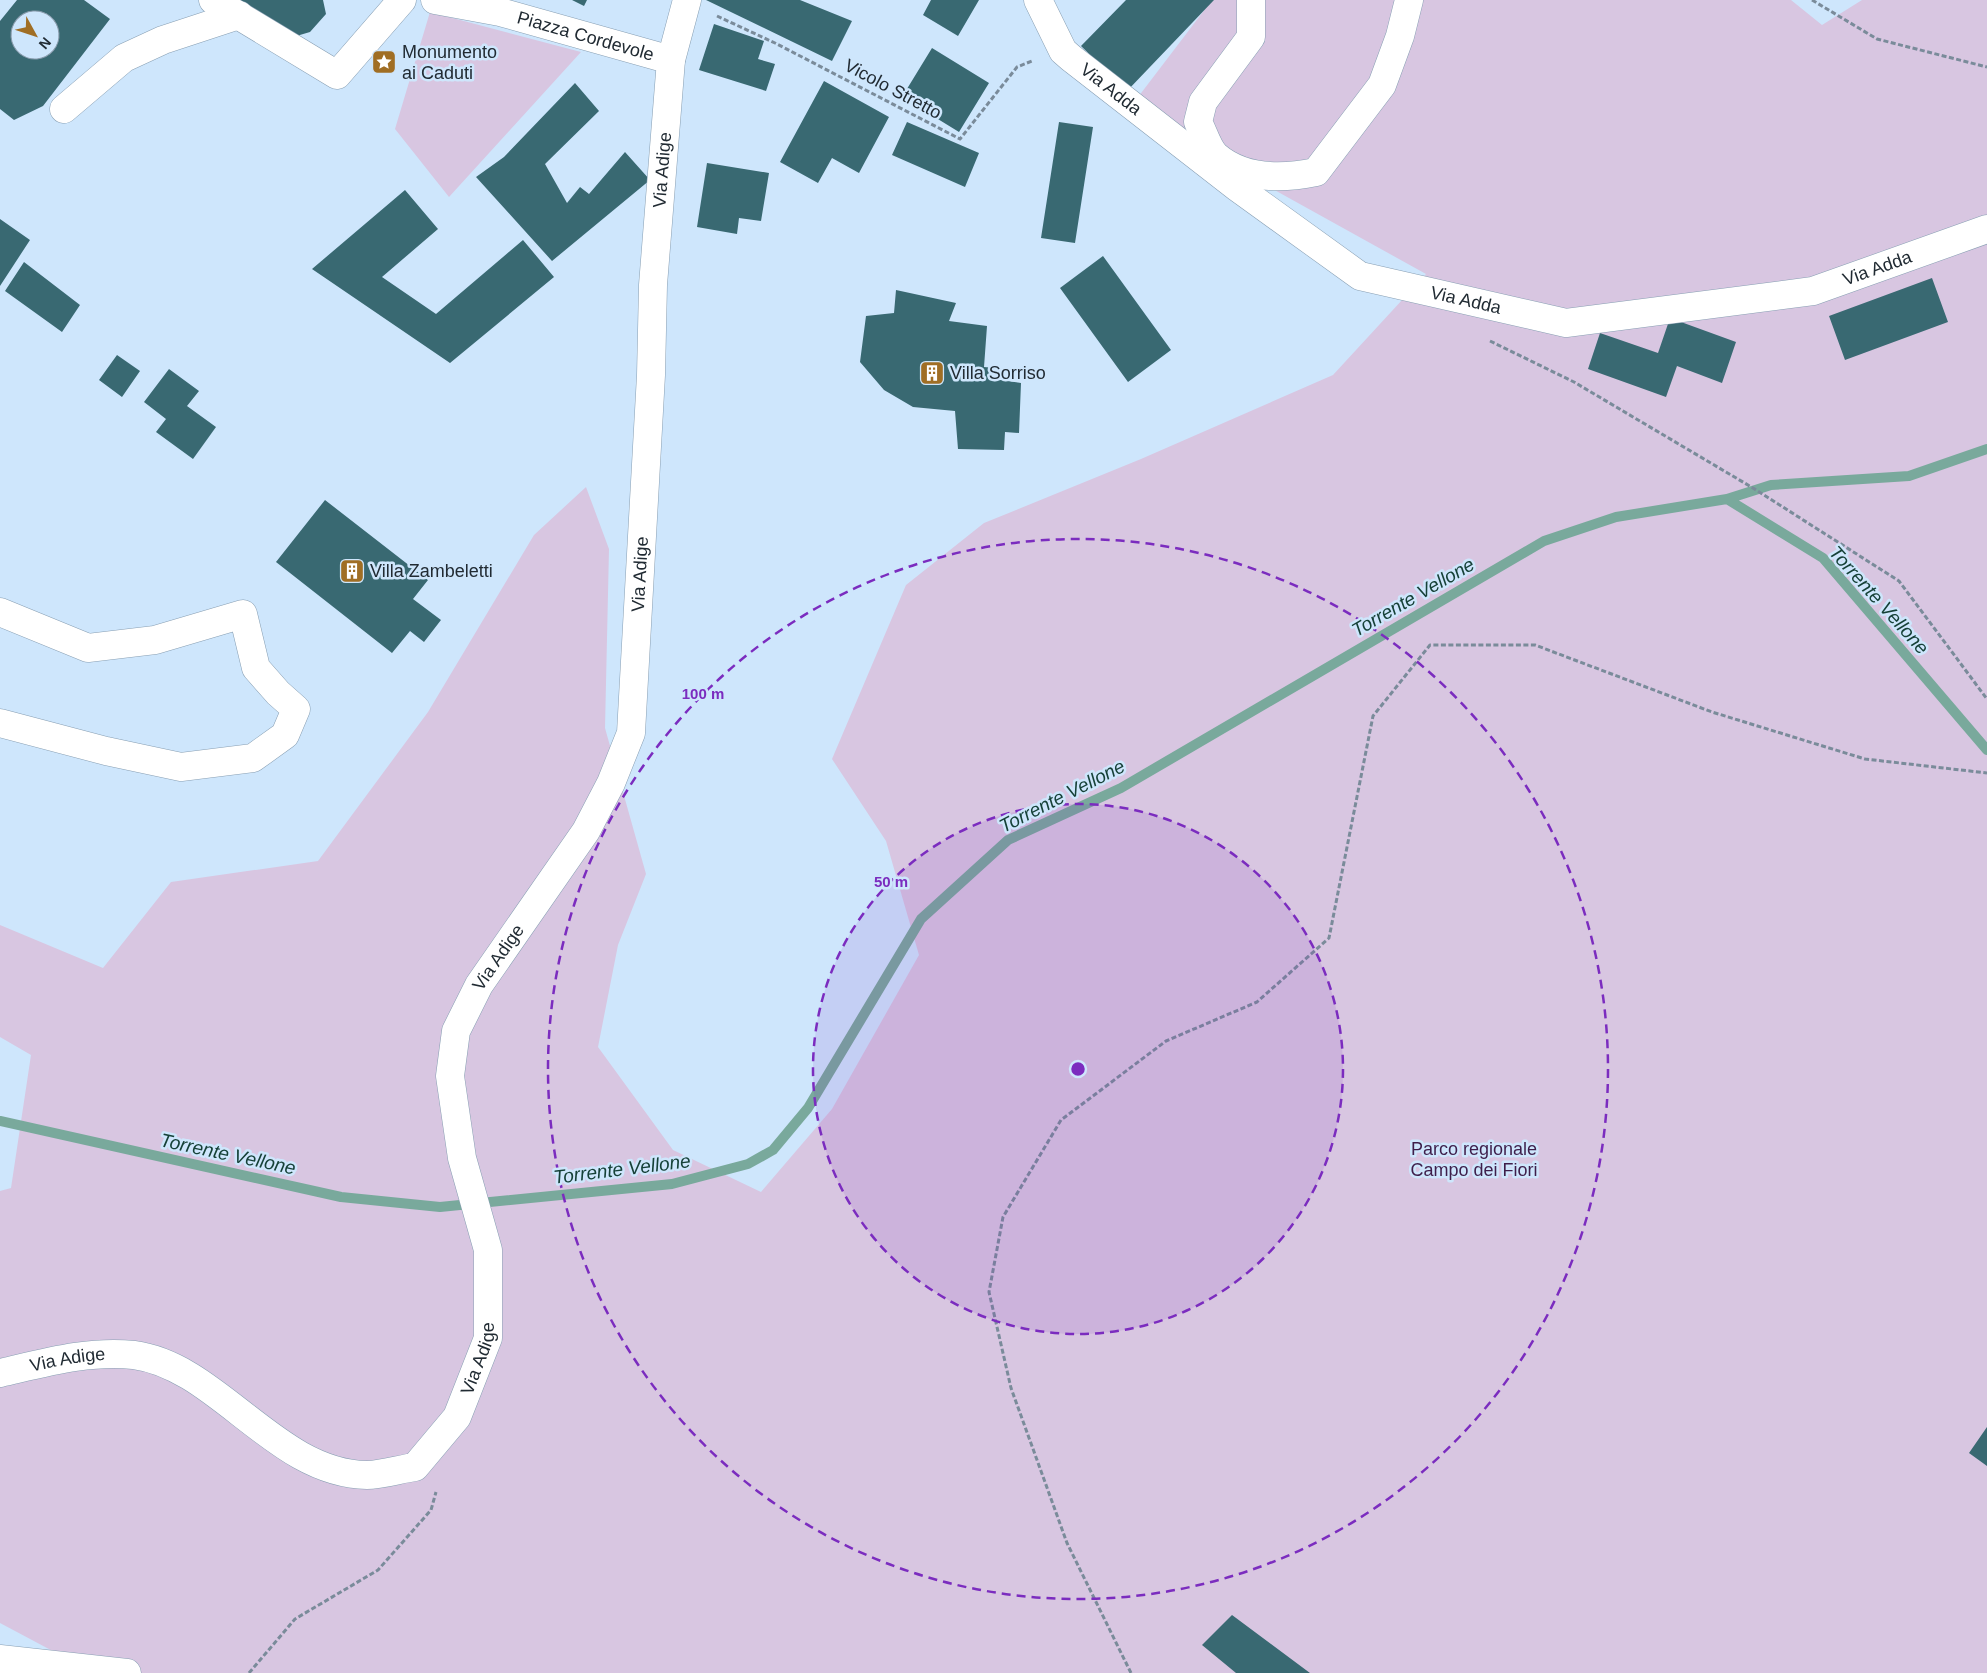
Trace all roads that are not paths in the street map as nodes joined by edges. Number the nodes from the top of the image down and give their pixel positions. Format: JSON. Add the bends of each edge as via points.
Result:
{"nodes":[{"id":1,"x":213,"y":0,"type":"edge"},
{"id":2,"x":402,"y":0,"type":"edge"},
{"id":3,"x":435,"y":0,"type":"edge"},
{"id":4,"x":1038,"y":0,"type":"edge"},
{"id":5,"x":1251,"y":0,"type":"edge"},
{"id":6,"x":1409,"y":0,"type":"edge"},
{"id":7,"x":687,"y":1,"type":"edge"},
{"id":8,"x":502,"y":6,"type":"edge"},
{"id":9,"x":239,"y":15,"type":"junction"},
{"id":10,"x":670,"y":60,"type":"junction"},
{"id":11,"x":64,"y":109,"type":"dead end"},
{"id":12,"x":1987,"y":229,"type":"edge"},
{"id":13,"x":0,"y":612,"type":"edge"},
{"id":14,"x":0,"y":724,"type":"edge"},
{"id":15,"x":0,"y":1373,"type":"edge"},
{"id":16,"x":0,"y":1659,"type":"edge"},
{"id":17,"x":127,"y":1673,"type":"edge"}],
"edges":[{"from":1,"to":9,"type":"street"},
{"from":2,"to":9,"type":"street","via":[[337,75]]},
{"from":3,"to":8,"type":"street","name":"Piazza Cordevole"},
{"from":4,"to":12,"type":"street","name":"Via Adda","via":[[1063,51],[1238,188],[1360,276],[1566,323],[1813,291]]},
{"from":5,"to":6,"type":"street","via":[[1250,37],[1203,102],[1198,122],[1215,155],[1248,174],[1287,178],[1316,172],[1382,85]]},
{"from":7,"to":10,"type":"street","name":"Via Adige"},
{"from":8,"to":10,"type":"street","name":"Piazza Cordevole"},
{"from":9,"to":11,"type":"street","via":[[163,40],[124,58]]},
{"from":10,"to":15,"type":"street","name":"Via Adige","via":[[653,286],[631,733],[611,783],[586,831],[479,985],[456,1031],[450,1076],[462,1158],[488,1250],[488,1338],[457,1417],[415,1467],[367,1475],[320,1467],[168,1364],[135,1356],[88,1354]]},
{"from":13,"to":14,"type":"street","via":[[88,648],[155,640],[242,614],[256,668],[296,709],[285,735],[253,758],[181,767]]},
{"from":16,"to":17,"type":"street"}]}
